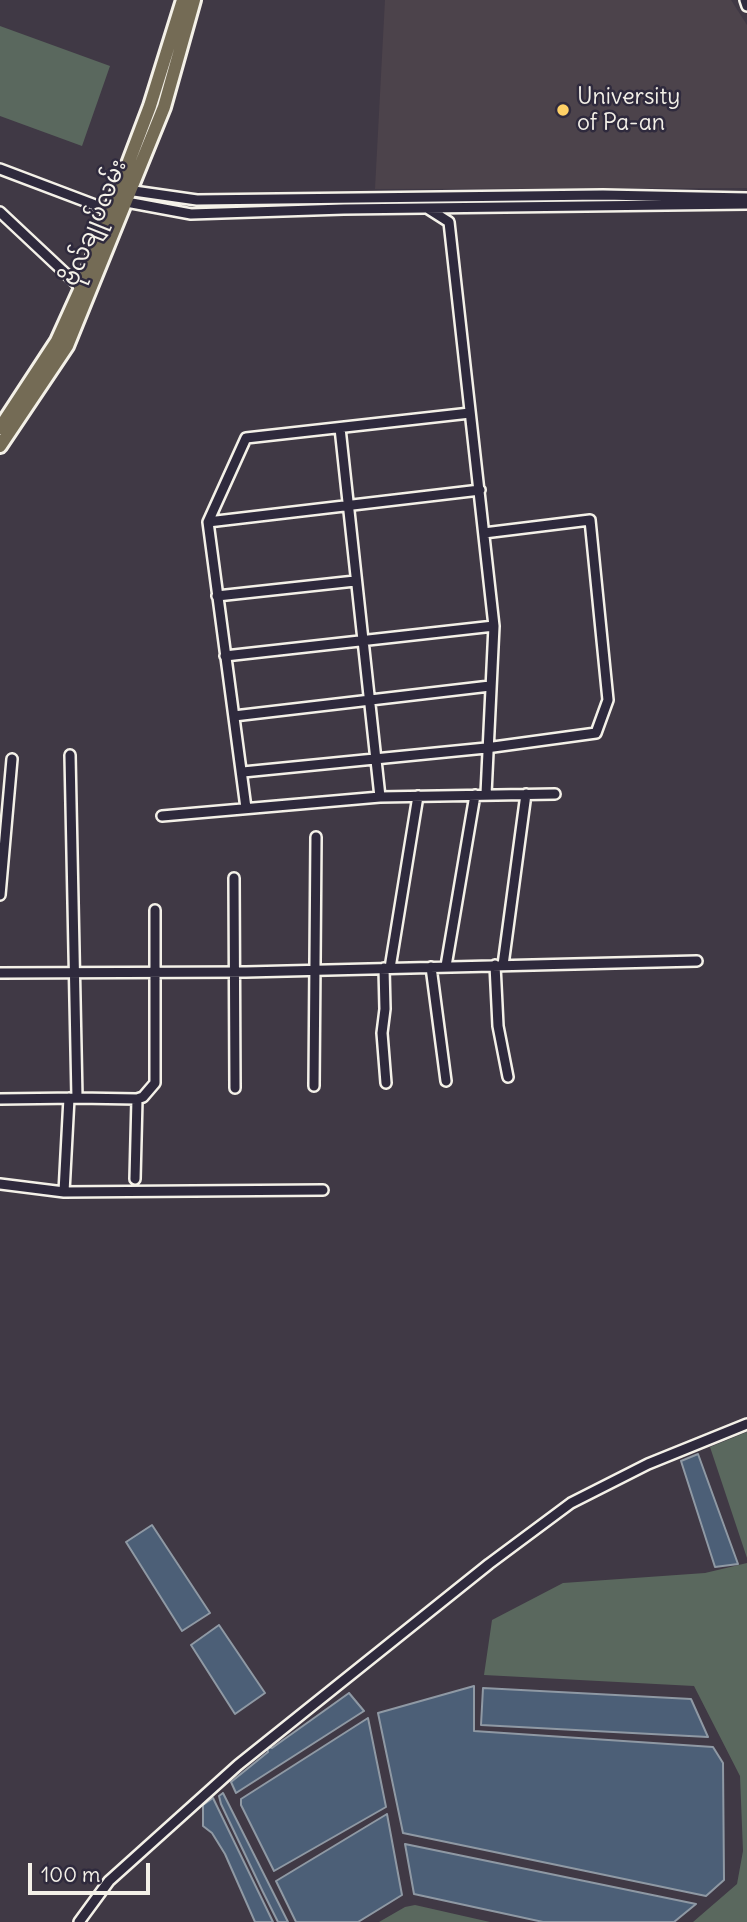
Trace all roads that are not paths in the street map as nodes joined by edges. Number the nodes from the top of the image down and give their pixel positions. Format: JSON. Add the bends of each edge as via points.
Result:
{"nodes":[{"id":1,"x":183,"y":0,"type":"edge"},
{"id":2,"x":194,"y":0,"type":"edge"},
{"id":3,"x":745,"y":0,"type":"edge"},
{"id":4,"x":747,"y":6,"type":"edge"},
{"id":5,"x":0,"y":169,"type":"edge"},
{"id":6,"x":344,"y":196,"type":"junction"},
{"id":7,"x":678,"y":196,"type":"junction"},
{"id":8,"x":121,"y":198,"type":"junction"},
{"id":9,"x":277,"y":198,"type":"junction"},
{"id":10,"x":747,"y":198,"type":"edge"},
{"id":11,"x":747,"y":204,"type":"edge"},
{"id":12,"x":426,"y":207,"type":"junction"},
{"id":13,"x":678,"y":207,"type":"junction"},
{"id":14,"x":344,"y":209,"type":"junction"},
{"id":15,"x":277,"y":211,"type":"junction"},
{"id":16,"x":0,"y":212,"type":"edge"},
{"id":17,"x":81,"y":288,"type":"junction"},
{"id":18,"x":470,"y":413,"type":"junction"},
{"id":19,"x":0,"y":428,"type":"edge"},
{"id":20,"x":340,"y":428,"type":"junction"},
{"id":21,"x":0,"y":446,"type":"edge"},
{"id":22,"x":480,"y":490,"type":"junction"},
{"id":23,"x":349,"y":505,"type":"junction"},
{"id":24,"x":208,"y":522,"type":"junction"},
{"id":25,"x":484,"y":533,"type":"junction"},
{"id":26,"x":355,"y":581,"type":"junction"},
{"id":27,"x":217,"y":596,"type":"junction"},
{"id":28,"x":494,"y":626,"type":"junction"},
{"id":29,"x":361,"y":639,"type":"junction"},
{"id":30,"x":225,"y":656,"type":"junction"},
{"id":31,"x":491,"y":685,"type":"junction"},
{"id":32,"x":370,"y":700,"type":"junction"},
{"id":33,"x":234,"y":716,"type":"junction"},
{"id":34,"x":486,"y":748,"type":"junction"},
{"id":35,"x":70,"y":755,"type":"dead end"},
{"id":36,"x":12,"y":759,"type":"dead end"},
{"id":37,"x":376,"y":759,"type":"junction"},
{"id":38,"x":243,"y":772,"type":"junction"},
{"id":39,"x":555,"y":793,"type":"dead end"},
{"id":40,"x":486,"y":794,"type":"junction"},
{"id":41,"x":526,"y":794,"type":"junction"},
{"id":42,"x":475,"y":795,"type":"junction"},
{"id":43,"x":418,"y":796,"type":"junction"},
{"id":44,"x":380,"y":797,"type":"junction"},
{"id":45,"x":246,"y":808,"type":"junction"},
{"id":46,"x":162,"y":816,"type":"dead end"},
{"id":47,"x":316,"y":837,"type":"dead end"},
{"id":48,"x":234,"y":878,"type":"dead end"},
{"id":49,"x":0,"y":895,"type":"edge"},
{"id":50,"x":155,"y":910,"type":"dead end"},
{"id":51,"x":696,"y":961,"type":"dead end"},
{"id":52,"x":499,"y":965,"type":"junction"},
{"id":53,"x":446,"y":966,"type":"junction"},
{"id":54,"x":431,"y":967,"type":"junction"},
{"id":55,"x":387,"y":968,"type":"junction"},
{"id":56,"x":314,"y":970,"type":"junction"},
{"id":57,"x":234,"y":972,"type":"junction"},
{"id":58,"x":0,"y":973,"type":"edge"},
{"id":59,"x":156,"y":973,"type":"junction"},
{"id":60,"x":76,"y":974,"type":"junction"},
{"id":61,"x":508,"y":1077,"type":"dead end"},
{"id":62,"x":446,"y":1081,"type":"dead end"},
{"id":63,"x":386,"y":1083,"type":"dead end"},
{"id":64,"x":314,"y":1086,"type":"dead end"},
{"id":65,"x":235,"y":1088,"type":"dead end"},
{"id":66,"x":73,"y":1098,"type":"junction"},
{"id":67,"x":0,"y":1099,"type":"edge"},
{"id":68,"x":137,"y":1099,"type":"junction"},
{"id":69,"x":135,"y":1179,"type":"dead end"},
{"id":70,"x":0,"y":1184,"type":"edge"},
{"id":71,"x":323,"y":1190,"type":"dead end"},
{"id":72,"x":64,"y":1192,"type":"junction"},
{"id":73,"x":747,"y":1424,"type":"edge"},
{"id":74,"x":79,"y":1922,"type":"edge"}],
"edges":[{"from":1,"to":8,"type":"main road","name":"ဗိုလ်ချုပ်လမ်း"},
{"from":2,"to":8,"type":"main road","name":"ဗိုလ်ချုပ်လမ်း","via":[[164,107]]},
{"from":3,"to":4,"type":"street"},
{"from":5,"to":8,"type":"street"},
{"from":6,"to":7,"type":"street"},
{"from":6,"to":9,"type":"street"},
{"from":6,"to":14,"type":"street"},
{"from":7,"to":10,"type":"street"},
{"from":7,"to":13,"type":"street"},
{"from":8,"to":9,"type":"street"},
{"from":8,"to":15,"type":"street","via":[[176,214]]},
{"from":8,"to":17,"type":"main road","name":"ဗိုလ်ချုပ်လမ်း"},
{"from":8,"to":21,"type":"main road","name":"ဗိုလ်ချုပ်လမ်း","via":[[66,346]]},
{"from":9,"to":15,"type":"street"},
{"from":11,"to":13,"type":"street"},
{"from":12,"to":13,"type":"street"},
{"from":12,"to":14,"type":"street"},
{"from":12,"to":18,"type":"street","via":[[449,222]]},
{"from":14,"to":15,"type":"street"},
{"from":16,"to":17,"type":"street"},
{"from":17,"to":19,"type":"main road","name":"ဗိုလ်ချုပ်လမ်း","via":[[57,341]]},
{"from":18,"to":20,"type":"street"},
{"from":18,"to":22,"type":"street"},
{"from":20,"to":23,"type":"street"},
{"from":20,"to":24,"type":"street","via":[[246,438]]},
{"from":22,"to":23,"type":"street"},
{"from":22,"to":25,"type":"street"},
{"from":23,"to":24,"type":"street"},
{"from":23,"to":26,"type":"street"},
{"from":24,"to":27,"type":"street"},
{"from":25,"to":28,"type":"street"},
{"from":25,"to":34,"type":"street","via":[[590,520],[608,700],[596,733]]},
{"from":26,"to":27,"type":"street"},
{"from":26,"to":29,"type":"street"},
{"from":27,"to":30,"type":"street"},
{"from":28,"to":29,"type":"street"},
{"from":28,"to":31,"type":"street"},
{"from":29,"to":30,"type":"street"},
{"from":29,"to":32,"type":"street"},
{"from":30,"to":33,"type":"street"},
{"from":31,"to":32,"type":"street"},
{"from":31,"to":34,"type":"street"},
{"from":32,"to":33,"type":"street"},
{"from":32,"to":37,"type":"street"},
{"from":33,"to":38,"type":"street"},
{"from":34,"to":37,"type":"street"},
{"from":34,"to":40,"type":"street"},
{"from":35,"to":60,"type":"street"},
{"from":36,"to":49,"type":"street"},
{"from":37,"to":38,"type":"street"},
{"from":37,"to":44,"type":"street"},
{"from":38,"to":45,"type":"street"},
{"from":39,"to":41,"type":"street"},
{"from":40,"to":41,"type":"street"},
{"from":40,"to":42,"type":"street"},
{"from":41,"to":52,"type":"street"},
{"from":42,"to":43,"type":"street"},
{"from":42,"to":53,"type":"street"},
{"from":43,"to":44,"type":"street"},
{"from":43,"to":55,"type":"street"},
{"from":44,"to":45,"type":"street"},
{"from":45,"to":46,"type":"street"},
{"from":47,"to":56,"type":"street"},
{"from":48,"to":57,"type":"street"},
{"from":50,"to":59,"type":"street"},
{"from":51,"to":52,"type":"street"},
{"from":52,"to":53,"type":"street"},
{"from":52,"to":61,"type":"street","via":[[498,1026]]},
{"from":53,"to":54,"type":"street"},
{"from":54,"to":55,"type":"street"},
{"from":54,"to":62,"type":"street"},
{"from":55,"to":56,"type":"street"},
{"from":55,"to":63,"type":"street","via":[[382,1033]]},
{"from":56,"to":57,"type":"street"},
{"from":56,"to":64,"type":"street"},
{"from":57,"to":59,"type":"street"},
{"from":57,"to":65,"type":"street"},
{"from":58,"to":60,"type":"street"},
{"from":59,"to":60,"type":"street"},
{"from":59,"to":68,"type":"street","via":[[155,1083]]},
{"from":60,"to":66,"type":"street"},
{"from":66,"to":67,"type":"street"},
{"from":66,"to":68,"type":"street"},
{"from":66,"to":72,"type":"street"},
{"from":68,"to":69,"type":"street"},
{"from":70,"to":72,"type":"street"},
{"from":71,"to":72,"type":"street"},
{"from":73,"to":74,"type":"street","via":[[648,1464],[571,1503],[489,1564],[229,1774],[109,1881]]}]}
